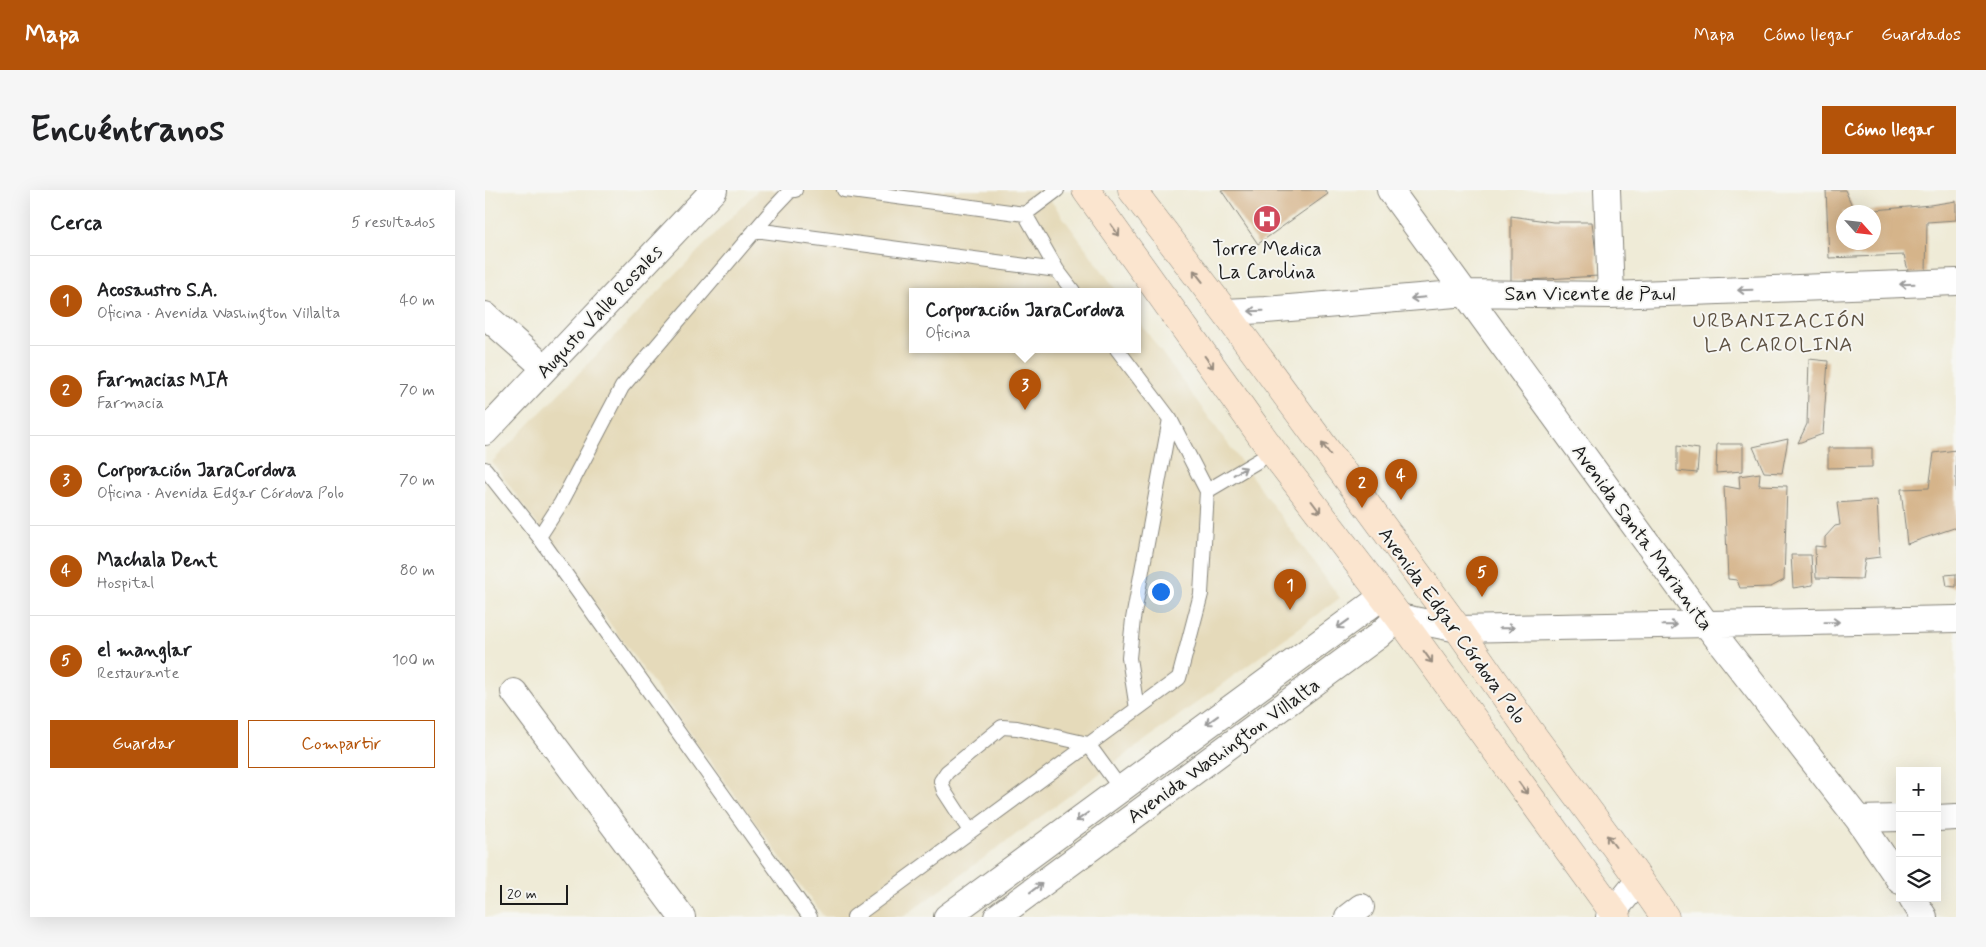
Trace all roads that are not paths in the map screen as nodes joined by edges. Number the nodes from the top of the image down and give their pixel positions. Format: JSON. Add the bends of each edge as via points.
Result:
{"nodes":[{"id":1,"x":714,"y":190,"type":"edge"},
{"id":2,"x":795,"y":190,"type":"edge"},
{"id":3,"x":843,"y":190,"type":"edge"},
{"id":4,"x":1057,"y":190,"type":"edge"},
{"id":5,"x":1086,"y":190,"type":"edge"},
{"id":6,"x":1132,"y":190,"type":"edge"},
{"id":7,"x":1390,"y":190,"type":"edge"},
{"id":8,"x":1607,"y":190,"type":"edge"},
{"id":9,"x":1025,"y":214,"type":"junction"},
{"id":10,"x":755,"y":230,"type":"junction"},
{"id":11,"x":1057,"y":270,"type":"junction"},
{"id":12,"x":1956,"y":282,"type":"edge"},
{"id":13,"x":1071,"y":288,"type":"edge"},
{"id":14,"x":1467,"y":294,"type":"junction"},
{"id":15,"x":1611,"y":295,"type":"junction"},
{"id":16,"x":1225,"y":312,"type":"junction"},
{"id":17,"x":485,"y":315,"type":"edge"},
{"id":18,"x":1120,"y":353,"type":"edge"},
{"id":19,"x":545,"y":368,"type":"junction"},
{"id":20,"x":1170,"y":419,"type":"junction"},
{"id":21,"x":485,"y":432,"type":"edge"},
{"id":22,"x":1273,"y":452,"type":"junction"},
{"id":23,"x":485,"y":468,"type":"edge"},
{"id":24,"x":1207,"y":491,"type":"junction"},
{"id":25,"x":539,"y":537,"type":"junction"},
{"id":26,"x":1391,"y":607,"type":"junction"},
{"id":27,"x":1956,"y":619,"type":"edge"},
{"id":28,"x":1707,"y":625,"type":"junction"},
{"id":29,"x":1459,"y":629,"type":"junction"},
{"id":30,"x":514,"y":692,"type":"dead end"},
{"id":31,"x":1137,"y":709,"type":"junction"},
{"id":32,"x":1088,"y":744,"type":"junction"},
{"id":33,"x":1120,"y":788,"type":"junction"},
{"id":34,"x":1956,"y":817,"type":"edge"},
{"id":35,"x":1896,"y":818,"type":"edge"},
{"id":36,"x":1941,"y":818,"type":"edge"},
{"id":37,"x":1858,"y":819,"type":"junction"},
{"id":38,"x":970,"y":831,"type":"junction"},
{"id":39,"x":1896,"y":875,"type":"edge"},
{"id":40,"x":1639,"y":880,"type":"junction"},
{"id":41,"x":991,"y":883,"type":"junction"},
{"id":42,"x":1915,"y":902,"type":"edge"},
{"id":43,"x":1008,"y":914,"type":"edge"},
{"id":44,"x":1613,"y":916,"type":"edge"},
{"id":45,"x":682,"y":917,"type":"edge"},
{"id":46,"x":810,"y":917,"type":"edge"},
{"id":47,"x":854,"y":917,"type":"edge"},
{"id":48,"x":947,"y":917,"type":"edge"},
{"id":49,"x":1665,"y":917,"type":"edge"},
{"id":50,"x":1924,"y":917,"type":"edge"}],
"edges":[{"from":1,"to":19,"type":"street","name":"Augusto Valle Rosales"},
{"from":2,"to":10,"type":"lane"},
{"from":3,"to":9,"type":"lane"},
{"from":4,"to":9,"type":"lane"},
{"from":5,"to":22,"type":"main road","name":"Avenida Edgar Córdova Polo","one_way":true},
{"from":16,"to":6,"type":"main road","name":"Avenida Edgar Córdova Polo","one_way":true},
{"from":7,"to":14,"type":"street","name":"Avenida Santa Marianita"},
{"from":8,"to":15,"type":"street"},
{"from":9,"to":11,"type":"lane"},
{"from":10,"to":11,"type":"lane"},
{"from":10,"to":25,"type":"lane","via":[[622,387],[561,503]]},
{"from":11,"to":13,"type":"lane"},
{"from":12,"to":15,"type":"street","name":"San Vicente de Paul","one_way":true},
{"from":14,"to":15,"type":"street","name":"San Vicente de Paul"},
{"from":14,"to":16,"type":"street","name":"San Vicente de Paul","one_way":true},
{"from":14,"to":28,"type":"street","name":"Avenida Santa Marianita"},
{"from":29,"to":16,"type":"main road","name":"Avenida Edgar Córdova Polo","one_way":true},
{"from":17,"to":19,"type":"street"},
{"from":18,"to":20,"type":"lane"},
{"from":19,"to":21,"type":"street","name":"Augusto Valle Rosales"},
{"from":20,"to":24,"type":"lane"},
{"from":20,"to":31,"type":"lane","via":[[1133,619],[1129,658]]},
{"from":24,"to":22,"type":"lane","one_way":true},
{"from":22,"to":26,"type":"main road","name":"Avenida Edgar Córdova Polo","one_way":true},
{"from":23,"to":25,"type":"lane"},
{"from":24,"to":31,"type":"lane","via":[[1201,594],[1179,678]]},
{"from":25,"to":46,"type":"lane"},
{"from":26,"to":29,"type":"street"},
{"from":26,"to":33,"type":"street","name":"Avenida Washington Villalta","one_way":true},
{"from":43,"to":26,"type":"street","name":"Avenida Washington Villalta","one_way":true,"via":[[1378,636]]},
{"from":26,"to":44,"type":"main road","name":"Avenida Edgar Córdova Polo","one_way":true},
{"from":28,"to":27,"type":"street","one_way":true},
{"from":29,"to":28,"type":"street","one_way":true},
{"from":28,"to":37,"type":"street","name":"Avenida Santa Marianita"},
{"from":40,"to":29,"type":"main road","name":"Avenida Edgar Córdova Polo","one_way":true},
{"from":30,"to":45,"type":"street"},
{"from":31,"to":32,"type":"lane"},
{"from":32,"to":33,"type":"lane"},
{"from":32,"to":38,"type":"lane"},
{"from":32,"to":38,"type":"lane","via":[[1002,726],[947,772],[941,781]]},
{"from":33,"to":41,"type":"street","name":"Avenida Washington Villalta","one_way":true},
{"from":34,"to":36,"type":"street"},
{"from":35,"to":37,"type":"street"},
{"from":37,"to":39,"type":"street","name":"Avenida Santa Marianita"},
{"from":38,"to":47,"type":"lane"},
{"from":40,"to":44,"type":"street"},
{"from":40,"to":49,"type":"main road","name":"Avenida Edgar Córdova Polo"},
{"from":41,"to":43,"type":"street"},
{"from":41,"to":48,"type":"street","name":"Avenida Washington Villalta"},
{"from":42,"to":50,"type":"street"}]}
